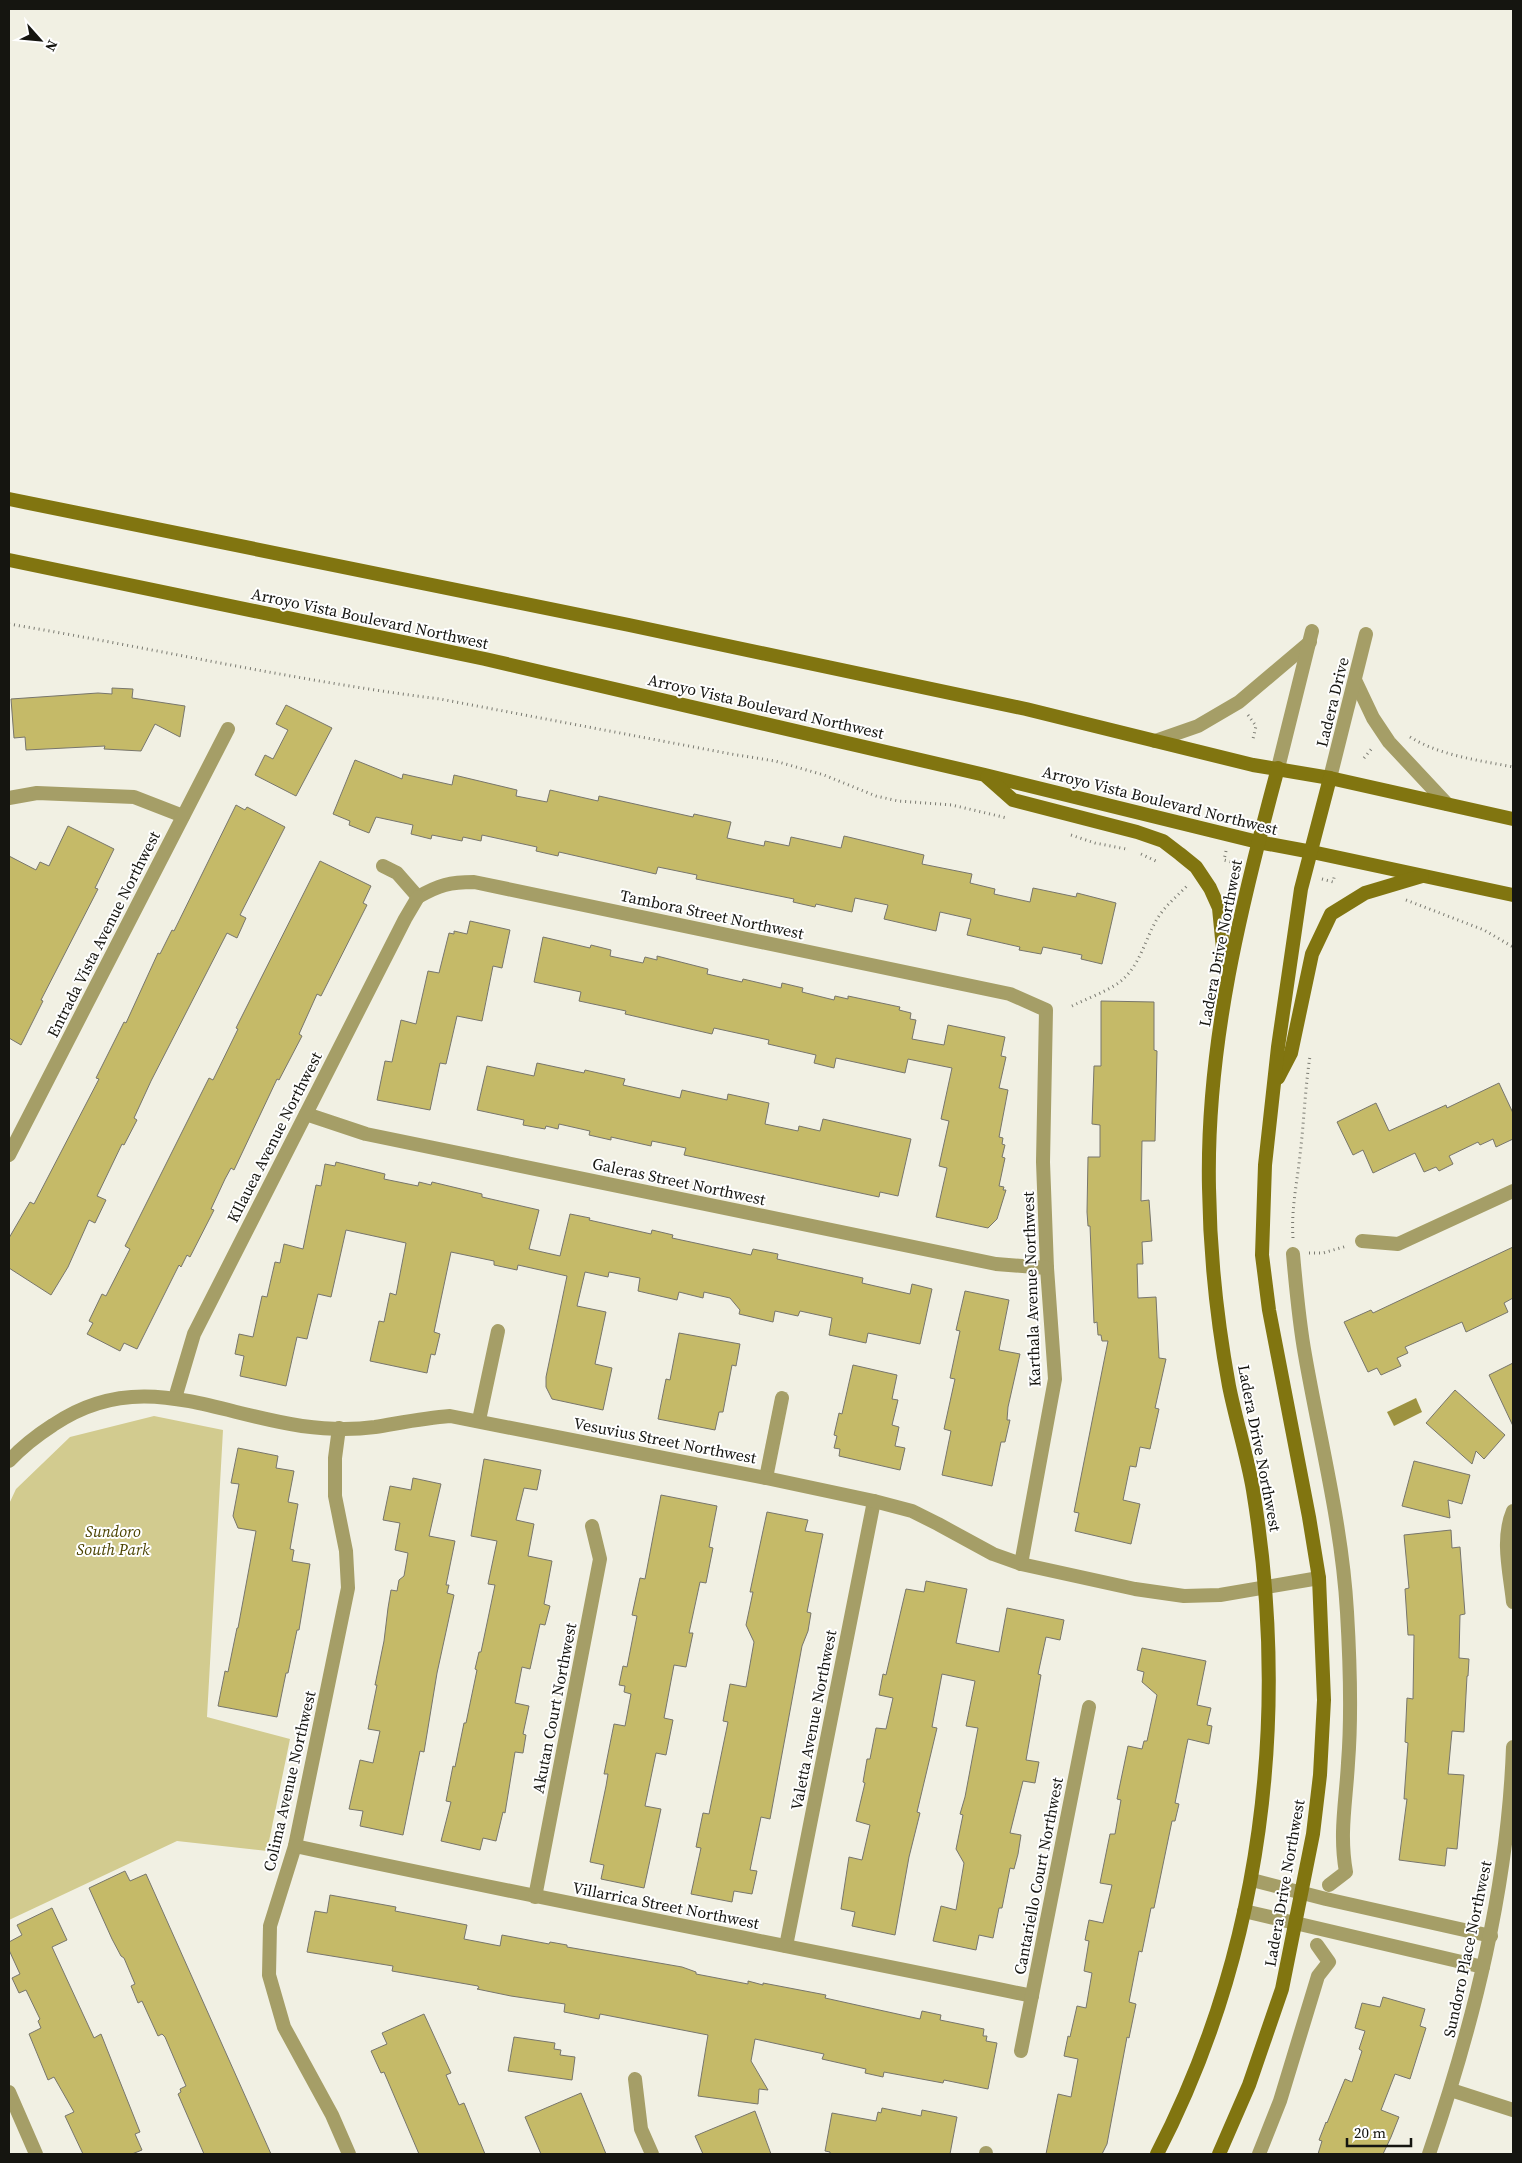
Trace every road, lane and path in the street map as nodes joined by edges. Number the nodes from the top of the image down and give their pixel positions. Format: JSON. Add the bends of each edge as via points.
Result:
{"nodes":[{"id":1,"x":9,"y":499,"type":"edge"},
{"id":2,"x":9,"y":560,"type":"edge"},
{"id":3,"x":9,"y":624,"type":"edge"},
{"id":4,"x":1366,"y":634,"type":"dead end"},
{"id":5,"x":1355,"y":680,"type":"junction"},
{"id":6,"x":1248,"y":714,"type":"dead end"},
{"id":7,"x":228,"y":729,"type":"dead end"},
{"id":8,"x":1408,"y":736,"type":"dead end"},
{"id":9,"x":1253,"y":739,"type":"dead end"},
{"id":10,"x":1155,"y":741,"type":"junction"},
{"id":11,"x":1513,"y":767,"type":"edge"},
{"id":12,"x":1278,"y":768,"type":"junction"},
{"id":13,"x":985,"y":775,"type":"junction"},
{"id":14,"x":1330,"y":778,"type":"junction"},
{"id":15,"x":9,"y":798,"type":"edge"},
{"id":16,"x":1447,"y":804,"type":"junction"},
{"id":17,"x":183,"y":816,"type":"junction"},
{"id":18,"x":1008,"y":819,"type":"dead end"},
{"id":19,"x":1513,"y":819,"type":"edge"},
{"id":20,"x":1064,"y":833,"type":"dead end"},
{"id":21,"x":1258,"y":842,"type":"junction"},
{"id":22,"x":1227,"y":848,"type":"dead end"},
{"id":23,"x":1312,"y":852,"type":"junction"},
{"id":24,"x":1162,"y":863,"type":"dead end"},
{"id":25,"x":1238,"y":863,"type":"dead end"},
{"id":26,"x":382,"y":866,"type":"dead end"},
{"id":27,"x":1336,"y":870,"type":"dead end"},
{"id":28,"x":1425,"y":876,"type":"junction"},
{"id":29,"x":1183,"y":878,"type":"dead end"},
{"id":30,"x":1322,"y":879,"type":"dead end"},
{"id":31,"x":1513,"y":895,"type":"edge"},
{"id":32,"x":418,"y":897,"type":"junction"},
{"id":33,"x":1399,"y":901,"type":"dead end"},
{"id":34,"x":1513,"y":947,"type":"edge"},
{"id":35,"x":1226,"y":985,"type":"junction"},
{"id":36,"x":1072,"y":1006,"type":"dead end"},
{"id":37,"x":1046,"y":1010,"type":"joint"},
{"id":38,"x":1310,"y":1055,"type":"dead end"},
{"id":39,"x":1274,"y":1086,"type":"junction"},
{"id":40,"x":306,"y":1114,"type":"junction"},
{"id":41,"x":9,"y":1155,"type":"edge"},
{"id":42,"x":1513,"y":1191,"type":"edge"},
{"id":43,"x":1362,"y":1241,"type":"joint"},
{"id":44,"x":1293,"y":1254,"type":"junction"},
{"id":45,"x":1047,"y":1268,"type":"junction"},
{"id":46,"x":498,"y":1331,"type":"dead end"},
{"id":47,"x":175,"y":1398,"type":"junction"},
{"id":48,"x":782,"y":1398,"type":"dead end"},
{"id":49,"x":479,"y":1420,"type":"junction"},
{"id":50,"x":339,"y":1428,"type":"junction"},
{"id":51,"x":9,"y":1461,"type":"edge"},
{"id":52,"x":766,"y":1478,"type":"junction"},
{"id":53,"x":874,"y":1501,"type":"junction"},
{"id":54,"x":1513,"y":1511,"type":"edge"},
{"id":55,"x":592,"y":1526,"type":"dead end"},
{"id":56,"x":1022,"y":1564,"type":"junction"},
{"id":57,"x":1319,"y":1578,"type":"junction"},
{"id":58,"x":1265,"y":1588,"type":"junction"},
{"id":59,"x":1513,"y":1602,"type":"edge"},
{"id":60,"x":1089,"y":1707,"type":"dead end"},
{"id":61,"x":1513,"y":1747,"type":"edge"},
{"id":62,"x":295,"y":1846,"type":"junction"},
{"id":63,"x":1252,"y":1880,"type":"junction"},
{"id":64,"x":1329,"y":1885,"type":"dead end"},
{"id":65,"x":1301,"y":1892,"type":"junction"},
{"id":66,"x":535,"y":1897,"type":"junction"},
{"id":67,"x":1244,"y":1911,"type":"junction"},
{"id":68,"x":1295,"y":1923,"type":"junction"},
{"id":69,"x":1490,"y":1936,"type":"junction"},
{"id":70,"x":1317,"y":1945,"type":"dead end"},
{"id":71,"x":786,"y":1946,"type":"junction"},
{"id":72,"x":1483,"y":1967,"type":"junction"},
{"id":73,"x":1032,"y":1996,"type":"junction"},
{"id":74,"x":1021,"y":2052,"type":"dead end"},
{"id":75,"x":635,"y":2079,"type":"dead end"},
{"id":76,"x":1451,"y":2090,"type":"junction"},
{"id":77,"x":9,"y":2092,"type":"edge"},
{"id":78,"x":1513,"y":2110,"type":"edge"},
{"id":79,"x":36,"y":2154,"type":"edge"},
{"id":80,"x":349,"y":2154,"type":"edge"},
{"id":81,"x":652,"y":2154,"type":"edge"},
{"id":82,"x":1158,"y":2154,"type":"edge"},
{"id":83,"x":1219,"y":2154,"type":"edge"},
{"id":84,"x":1259,"y":2154,"type":"edge"},
{"id":85,"x":1428,"y":2154,"type":"edge"}],
"edges":[{"from":1,"to":10,"type":"main road","via":[[629,625],[1026,709]]},
{"from":2,"to":13,"type":"main road","name":"Arroyo Vista Boulevard Northwest","via":[[485,659]]},
{"from":3,"to":18,"type":"path","via":[[775,761],[824,775],[876,796],[952,805]]},
{"from":4,"to":5,"type":"street","name":"Ladera Drive"},
{"from":5,"to":14,"type":"street","name":"Ladera Drive"},
{"from":5,"to":16,"type":"street","via":[[1389,742]]},
{"from":6,"to":9,"type":"path","via":[[1256,726]]},
{"from":7,"to":17,"type":"street","name":"Entrada Vista Avenue Northwest"},
{"from":8,"to":11,"type":"path","via":[[1442,753]]},
{"from":10,"to":12,"type":"main road"},
{"from":10,"to":12,"type":"street","via":[[1198,726],[1239,702],[1311,637]]},
{"from":12,"to":14,"type":"main road"},
{"from":12,"to":21,"type":"main road","name":"Ladera Drive Northwest"},
{"from":13,"to":21,"type":"main road","name":"Arroyo Vista Boulevard Northwest"},
{"from":13,"to":35,"type":"main road","via":[[1013,800],[1163,841],[1196,868],[1219,908]]},
{"from":14,"to":16,"type":"main road"},
{"from":14,"to":23,"type":"main road","name":"Ladera Drive Northwest"},
{"from":15,"to":17,"type":"street","via":[[37,792],[134,797]]},
{"from":16,"to":19,"type":"main road"},
{"from":17,"to":41,"type":"street","name":"Entrada Vista Avenue Northwest"},
{"from":20,"to":24,"type":"path","via":[[1134,851]]},
{"from":21,"to":23,"type":"main road","name":"Arroyo Vista Boulevard Northwest"},
{"from":21,"to":35,"type":"main road","name":"Ladera Drive Northwest"},
{"from":22,"to":25,"type":"path","via":[[1224,860]]},
{"from":23,"to":28,"type":"main road","name":"Arroyo Vista Boulevard Northwest"},
{"from":23,"to":39,"type":"main road","name":"Ladera Drive Northwest","via":[[1301,889]]},
{"from":26,"to":32,"type":"street","via":[[397,873]]},
{"from":27,"to":30,"type":"path","via":[[1333,882]]},
{"from":28,"to":31,"type":"main road","name":"Arroyo Vista Boulevard Northwest"},
{"from":28,"to":39,"type":"main road","via":[[1365,893],[1331,914],[1312,954],[1291,1053]]},
{"from":29,"to":36,"type":"path","via":[[1190,883],[1157,920],[1130,971],[1117,984]]},
{"from":32,"to":37,"type":"street","name":"Tambora Street Northwest","via":[[453,882],[474,882],[1010,994]]},
{"from":32,"to":40,"type":"street","name":"KIlauea Avenue Northwest"},
{"from":33,"to":34,"type":"path","via":[[1408,899],[1484,930]]},
{"from":35,"to":58,"type":"main road","name":"Ladera Drive Northwest","via":[[1210,1128],[1211,1245],[1229,1386],[1252,1488]]},
{"from":37,"to":45,"type":"street","name":"Karthala Avenue Northwest","via":[[1043,1162]]},
{"from":38,"to":44,"type":"path","via":[[1292,1214]]},
{"from":39,"to":57,"type":"main road","name":"Ladera Drive Northwest","via":[[1265,1165],[1262,1255],[1269,1310]]},
{"from":40,"to":45,"type":"street","name":"Galeras Street Northwest","via":[[366,1134],[996,1264]]},
{"from":40,"to":47,"type":"street","name":"KIlauea Avenue Northwest","via":[[194,1334]]},
{"from":42,"to":43,"type":"street","via":[[1398,1244]]},
{"from":43,"to":44,"type":"path","via":[[1323,1252]]},
{"from":44,"to":64,"type":"street","via":[[1305,1354],[1339,1533],[1347,1610],[1350,1672],[1342,1842],[1346,1872]]},
{"from":45,"to":56,"type":"street","name":"Karthala Avenue Northwest","via":[[1055,1379]]},
{"from":46,"to":49,"type":"street"},
{"from":47,"to":50,"type":"street","name":"Vesuvius Street Northwest","via":[[302,1426]]},
{"from":47,"to":51,"type":"street","name":"Vesuvius Street Northwest","via":[[121,1397],[82,1408],[38,1434]]},
{"from":48,"to":52,"type":"street"},
{"from":49,"to":50,"type":"street","name":"Vesuvius Street Northwest","via":[[450,1416],[373,1427]]},
{"from":49,"to":52,"type":"street","name":"Vesuvius Street Northwest"},
{"from":50,"to":62,"type":"street","name":"Colima Avenue Northwest","via":[[335,1496],[346,1551],[348,1588]]},
{"from":52,"to":53,"type":"street","name":"Vesuvius Street Northwest"},
{"from":53,"to":56,"type":"street","name":"Vesuvius Street Northwest","via":[[912,1511],[993,1554]]},
{"from":53,"to":71,"type":"street","name":"Valetta Avenue Northwest"},
{"from":54,"to":59,"type":"street","via":[[1507,1546]]},
{"from":55,"to":66,"type":"street","name":"Akutan Court Northwest","via":[[600,1559]]},
{"from":56,"to":58,"type":"street","name":"Vesuvius Street Northwest","via":[[1081,1579],[1184,1596],[1220,1595]]},
{"from":57,"to":58,"type":"street","name":"Vesuvius Street Northwest"},
{"from":57,"to":65,"type":"main road","name":"Ladera Drive Northwest","via":[[1324,1709],[1313,1834]]},
{"from":58,"to":63,"type":"main road","name":"Ladera Drive Northwest","via":[[1270,1675],[1267,1768]]},
{"from":60,"to":73,"type":"street","name":"Cantariello Court Northwest"},
{"from":61,"to":69,"type":"street","name":"Sundoro Place Northwest","via":[[1508,1830]]},
{"from":62,"to":66,"type":"street","name":"Villarrica Street Northwest"},
{"from":62,"to":80,"type":"street","name":"Colima Avenue Northwest","via":[[270,1926],[269,1975],[284,2027],[332,2115]]},
{"from":63,"to":65,"type":"street"},
{"from":63,"to":67,"type":"main road","name":"Ladera Drive Northwest"},
{"from":65,"to":68,"type":"main road","name":"Ladera Drive Northwest"},
{"from":65,"to":69,"type":"street"},
{"from":66,"to":71,"type":"street","name":"Villarrica Street Northwest"},
{"from":67,"to":68,"type":"street"},
{"from":67,"to":82,"type":"main road","name":"Ladera Drive Northwest","via":[[1228,1978],[1196,2074]]},
{"from":68,"to":72,"type":"street"},
{"from":68,"to":83,"type":"main road","name":"Ladera Drive Northwest","via":[[1282,1989],[1249,2085]]},
{"from":69,"to":72,"type":"street","name":"Sundoro Place Northwest"},
{"from":70,"to":84,"type":"street","via":[[1329,1962],[1318,1976],[1280,2101]]},
{"from":71,"to":73,"type":"street","name":"Villarrica Street Northwest"},
{"from":72,"to":76,"type":"street","name":"Sundoro Place Northwest"},
{"from":73,"to":74,"type":"street","name":"Cantariello Court Northwest"},
{"from":75,"to":81,"type":"street","via":[[641,2129]]},
{"from":76,"to":78,"type":"street"},
{"from":76,"to":85,"type":"street","name":"Sundoro Place Northwest"},
{"from":77,"to":79,"type":"street"}]}
